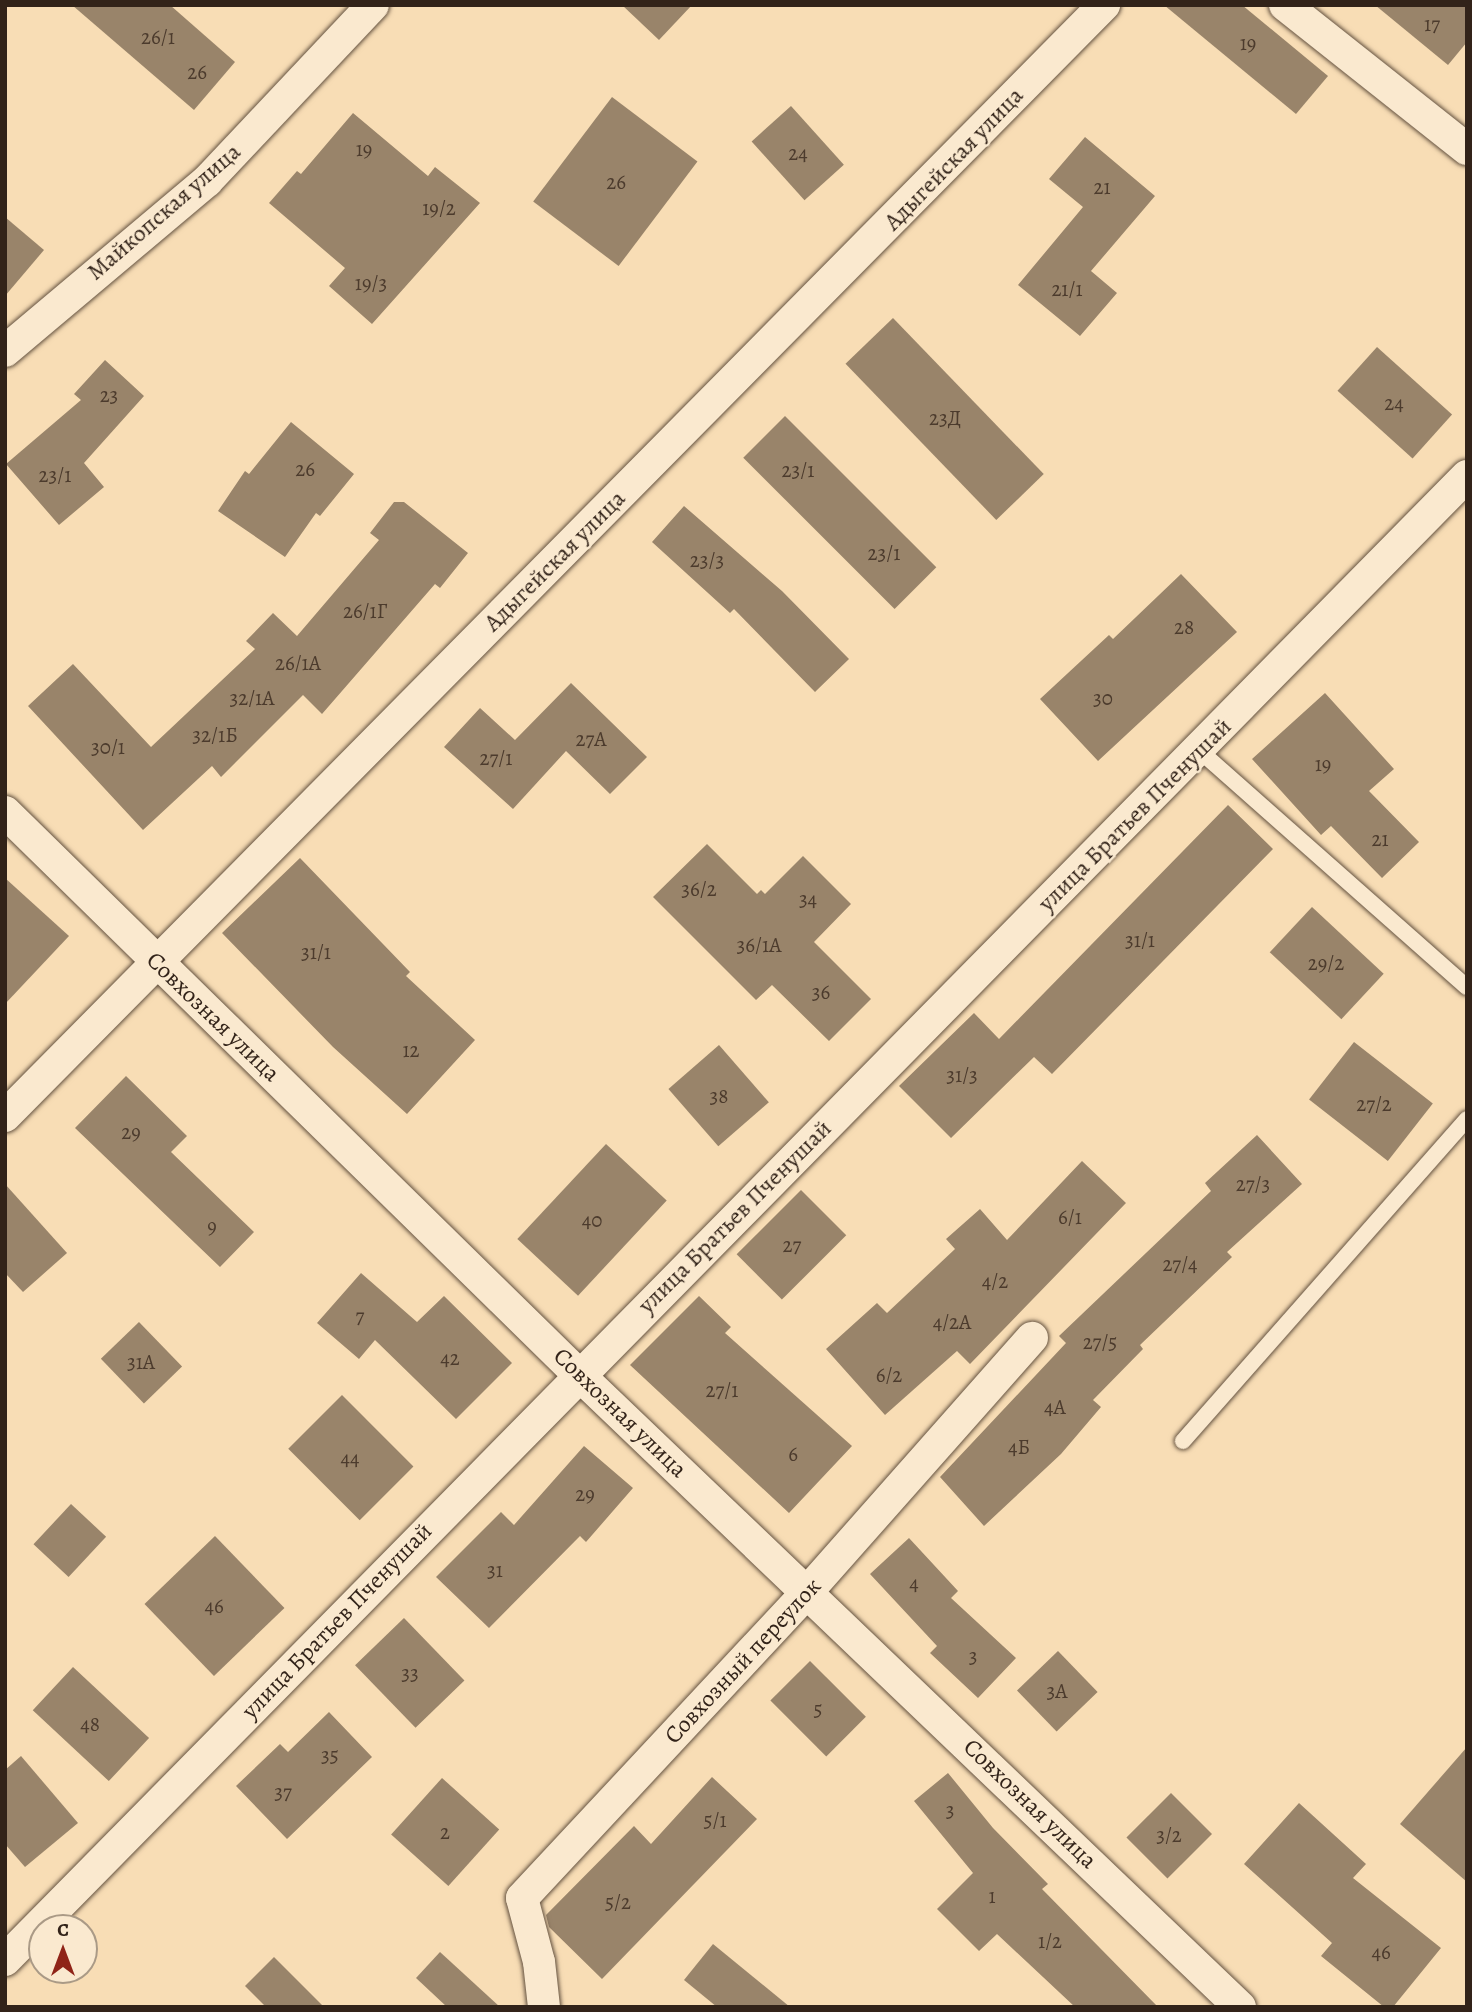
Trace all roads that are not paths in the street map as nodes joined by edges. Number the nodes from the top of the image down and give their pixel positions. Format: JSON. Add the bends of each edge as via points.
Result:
{"nodes":[{"id":1,"x":373,"y":5,"type":"edge"},
{"id":2,"x":1104,"y":5,"type":"edge"},
{"id":3,"x":1284,"y":5,"type":"edge"},
{"id":4,"x":1467,"y":149,"type":"edge"},
{"id":5,"x":5,"y":351,"type":"edge"},
{"id":6,"x":1467,"y":477,"type":"edge"},
{"id":7,"x":1200,"y":751,"type":"junction"},
{"id":8,"x":5,"y":813,"type":"edge"},
{"id":9,"x":156,"y":962,"type":"junction"},
{"id":10,"x":1467,"y":988,"type":"edge"},
{"id":11,"x":5,"y":1116,"type":"edge"},
{"id":12,"x":1467,"y":1119,"type":"edge"},
{"id":13,"x":1032,"y":1338,"type":"dead end"},
{"id":14,"x":578,"y":1374,"type":"junction"},
{"id":15,"x":1183,"y":1441,"type":"dead end"},
{"id":16,"x":808,"y":1591,"type":"junction"},
{"id":17,"x":5,"y":1960,"type":"edge"},
{"id":18,"x":544,"y":2007,"type":"edge"},
{"id":19,"x":1240,"y":2007,"type":"edge"}],
"edges":[{"from":1,"to":5,"type":"street","name":"Майкопская улица","via":[[207,181]]},
{"from":2,"to":9,"type":"street","name":"Адыгейская улица"},
{"from":3,"to":4,"type":"street"},
{"from":6,"to":7,"type":"street","name":"улица Братьев Пченушай"},
{"from":7,"to":10,"type":"lane"},
{"from":7,"to":14,"type":"street","name":"улица Братьев Пченушай"},
{"from":8,"to":9,"type":"street","name":"Совхозная улица"},
{"from":9,"to":11,"type":"street","name":"Адыгейская улица"},
{"from":9,"to":14,"type":"street","name":"Совхозная улица"},
{"from":12,"to":15,"type":"lane"},
{"from":13,"to":16,"type":"street","name":"Совхозный переулок"},
{"from":14,"to":16,"type":"street","name":"Совхозная улица"},
{"from":14,"to":17,"type":"street","name":"улица Братьев Пченушай"},
{"from":16,"to":18,"type":"street","name":"Совхозный переулок","via":[[523,1898]]},
{"from":16,"to":19,"type":"street","name":"Совхозная улица"}]}
